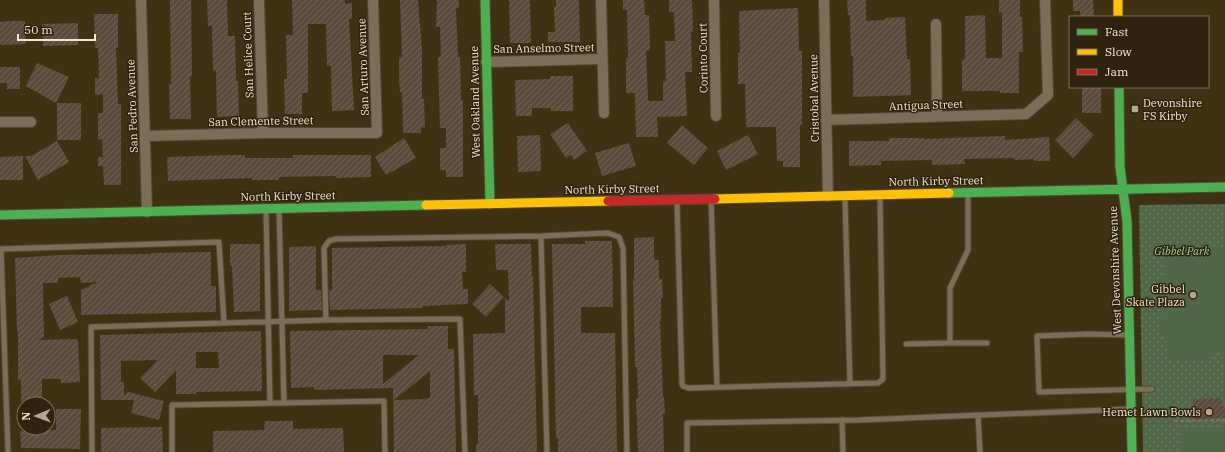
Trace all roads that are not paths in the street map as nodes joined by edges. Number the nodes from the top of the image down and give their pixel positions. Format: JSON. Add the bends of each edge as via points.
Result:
{"nodes":[{"id":1,"x":141,"y":0,"type":"edge"},
{"id":2,"x":259,"y":0,"type":"edge"},
{"id":3,"x":373,"y":0,"type":"edge"},
{"id":4,"x":485,"y":0,"type":"edge"},
{"id":5,"x":601,"y":0,"type":"edge"},
{"id":6,"x":714,"y":0,"type":"edge"},
{"id":7,"x":824,"y":0,"type":"edge"},
{"id":8,"x":1045,"y":0,"type":"edge"},
{"id":9,"x":1118,"y":0,"type":"edge"},
{"id":10,"x":1118,"y":16,"type":"edge"},
{"id":11,"x":936,"y":24,"type":"dead end"},
{"id":12,"x":602,"y":59,"type":"junction"},
{"id":13,"x":486,"y":62,"type":"junction"},
{"id":14,"x":1119,"y":88,"type":"edge"},
{"id":15,"x":604,"y":113,"type":"dead end"},
{"id":16,"x":716,"y":116,"type":"dead end"},
{"id":17,"x":937,"y":116,"type":"junction"},
{"id":18,"x":826,"y":120,"type":"junction"},
{"id":19,"x":0,"y":122,"type":"edge"},
{"id":20,"x":31,"y":122,"type":"dead end"},
{"id":21,"x":263,"y":133,"type":"junction"},
{"id":22,"x":377,"y":133,"type":"joint"},
{"id":23,"x":145,"y":136,"type":"junction"},
{"id":24,"x":1225,"y":187,"type":"edge"},
{"id":25,"x":1123,"y":190,"type":"junction"},
{"id":26,"x":968,"y":192,"type":"junction"},
{"id":27,"x":880,"y":194,"type":"junction"},
{"id":28,"x":845,"y":195,"type":"junction"},
{"id":29,"x":828,"y":196,"type":"junction"},
{"id":30,"x":711,"y":198,"type":"junction"},
{"id":31,"x":677,"y":199,"type":"junction"},
{"id":32,"x":490,"y":204,"type":"junction"},
{"id":33,"x":266,"y":208,"type":"junction"},
{"id":34,"x":279,"y":208,"type":"junction"},
{"id":35,"x":147,"y":212,"type":"junction"},
{"id":36,"x":0,"y":215,"type":"edge"},
{"id":37,"x":541,"y":236,"type":"junction"},
{"id":38,"x":1,"y":249,"type":"edge"},
{"id":39,"x":326,"y":320,"type":"junction"},
{"id":40,"x":268,"y":322,"type":"junction"},
{"id":41,"x":282,"y":322,"type":"junction"},
{"id":42,"x":224,"y":323,"type":"junction"},
{"id":43,"x":1130,"y":335,"type":"junction"},
{"id":44,"x":950,"y":343,"type":"junction"},
{"id":45,"x":987,"y":343,"type":"dead end"},
{"id":46,"x":906,"y":344,"type":"dead end"},
{"id":47,"x":850,"y":384,"type":"junction"},
{"id":48,"x":717,"y":388,"type":"junction"},
{"id":49,"x":1131,"y":389,"type":"junction"},
{"id":50,"x":1152,"y":389,"type":"dead end"},
{"id":51,"x":284,"y":402,"type":"junction"},
{"id":52,"x":270,"y":403,"type":"junction"},
{"id":53,"x":1131,"y":409,"type":"junction"},
{"id":54,"x":978,"y":415,"type":"junction"},
{"id":55,"x":842,"y":420,"type":"junction"},
{"id":56,"x":8,"y":452,"type":"edge"},
{"id":57,"x":92,"y":452,"type":"edge"},
{"id":58,"x":172,"y":452,"type":"edge"},
{"id":59,"x":385,"y":452,"type":"edge"},
{"id":60,"x":465,"y":452,"type":"edge"},
{"id":61,"x":547,"y":452,"type":"edge"},
{"id":62,"x":627,"y":452,"type":"edge"},
{"id":63,"x":687,"y":452,"type":"edge"},
{"id":64,"x":843,"y":452,"type":"edge"},
{"id":65,"x":980,"y":452,"type":"edge"},
{"id":66,"x":1132,"y":452,"type":"edge"}],
"edges":[{"from":1,"to":23,"type":"street","name":"San Pedro Avenue"},
{"from":2,"to":21,"type":"street","name":"San Helice Court"},
{"from":3,"to":22,"type":"street","name":"San Arturo Avenue"},
{"from":4,"to":13,"type":"street","name":"West Oakland Avenue"},
{"from":5,"to":12,"type":"street"},
{"from":6,"to":16,"type":"street","name":"Corinto Court"},
{"from":7,"to":18,"type":"street","name":"Cristobal Avenue"},
{"from":8,"to":17,"type":"street","name":"Antigua Street","via":[[1048,95],[1026,114]]},
{"from":9,"to":10,"type":"street"},
{"from":11,"to":17,"type":"street"},
{"from":12,"to":13,"type":"street","name":"San Anselmo Street"},
{"from":12,"to":15,"type":"street"},
{"from":13,"to":32,"type":"street","name":"West Oakland Avenue"},
{"from":14,"to":25,"type":"street","name":"West Devonshire Avenue","via":[[1120,167]]},
{"from":17,"to":18,"type":"street","name":"Antigua Street"},
{"from":18,"to":29,"type":"street","name":"Cristobal Avenue"},
{"from":19,"to":20,"type":"street"},
{"from":21,"to":22,"type":"street","name":"San Clemente Street"},
{"from":21,"to":23,"type":"street","name":"San Clemente Street"},
{"from":23,"to":35,"type":"street","name":"San Pedro Avenue"},
{"from":24,"to":25,"type":"street","name":"North Kirby Street"},
{"from":25,"to":26,"type":"street","name":"North Kirby Street"},
{"from":25,"to":43,"type":"street","name":"West Devonshire Avenue","via":[[1127,221]]},
{"from":26,"to":27,"type":"street","name":"North Kirby Street"},
{"from":26,"to":44,"type":"lane","via":[[968,250],[950,288]]},
{"from":27,"to":28,"type":"street","name":"North Kirby Street"},
{"from":27,"to":47,"type":"lane","via":[[883,376],[878,383]]},
{"from":28,"to":29,"type":"street","name":"North Kirby Street"},
{"from":28,"to":47,"type":"lane"},
{"from":29,"to":30,"type":"street","name":"North Kirby Street"},
{"from":30,"to":31,"type":"street","name":"North Kirby Street"},
{"from":30,"to":48,"type":"lane"},
{"from":31,"to":32,"type":"street","name":"North Kirby Street"},
{"from":31,"to":48,"type":"lane","via":[[682,384],[688,388]]},
{"from":32,"to":34,"type":"street","name":"North Kirby Street"},
{"from":33,"to":34,"type":"street","name":"North Kirby Street"},
{"from":33,"to":35,"type":"street","name":"North Kirby Street"},
{"from":33,"to":40,"type":"lane"},
{"from":34,"to":41,"type":"lane"},
{"from":35,"to":36,"type":"street","name":"North Kirby Street"},
{"from":37,"to":39,"type":"lane","via":[[329,241],[324,248]]},
{"from":37,"to":61,"type":"lane"},
{"from":37,"to":62,"type":"lane","via":[[608,233],[619,237],[622,242]]},
{"from":38,"to":42,"type":"lane","via":[[219,242]]},
{"from":38,"to":56,"type":"lane"},
{"from":39,"to":41,"type":"lane"},
{"from":39,"to":60,"type":"lane","via":[[460,319]]},
{"from":40,"to":41,"type":"lane"},
{"from":40,"to":42,"type":"lane"},
{"from":40,"to":52,"type":"lane"},
{"from":41,"to":51,"type":"lane"},
{"from":42,"to":57,"type":"lane","via":[[91,327]]},
{"from":43,"to":49,"type":"street","name":"West Devonshire Avenue"},
{"from":43,"to":49,"type":"lane","via":[[1037,336],[1039,392]]},
{"from":44,"to":45,"type":"lane"},
{"from":44,"to":46,"type":"lane"},
{"from":47,"to":48,"type":"lane"},
{"from":49,"to":50,"type":"lane"},
{"from":49,"to":53,"type":"street","name":"West Devonshire Avenue"},
{"from":51,"to":52,"type":"lane"},
{"from":51,"to":59,"type":"lane","via":[[384,401]]},
{"from":52,"to":58,"type":"lane","via":[[172,405]]},
{"from":53,"to":54,"type":"lane"},
{"from":53,"to":66,"type":"street","name":"West Devonshire Avenue"},
{"from":54,"to":55,"type":"lane"},
{"from":54,"to":65,"type":"lane"},
{"from":55,"to":63,"type":"lane","via":[[687,423]]},
{"from":55,"to":64,"type":"lane"}]}
